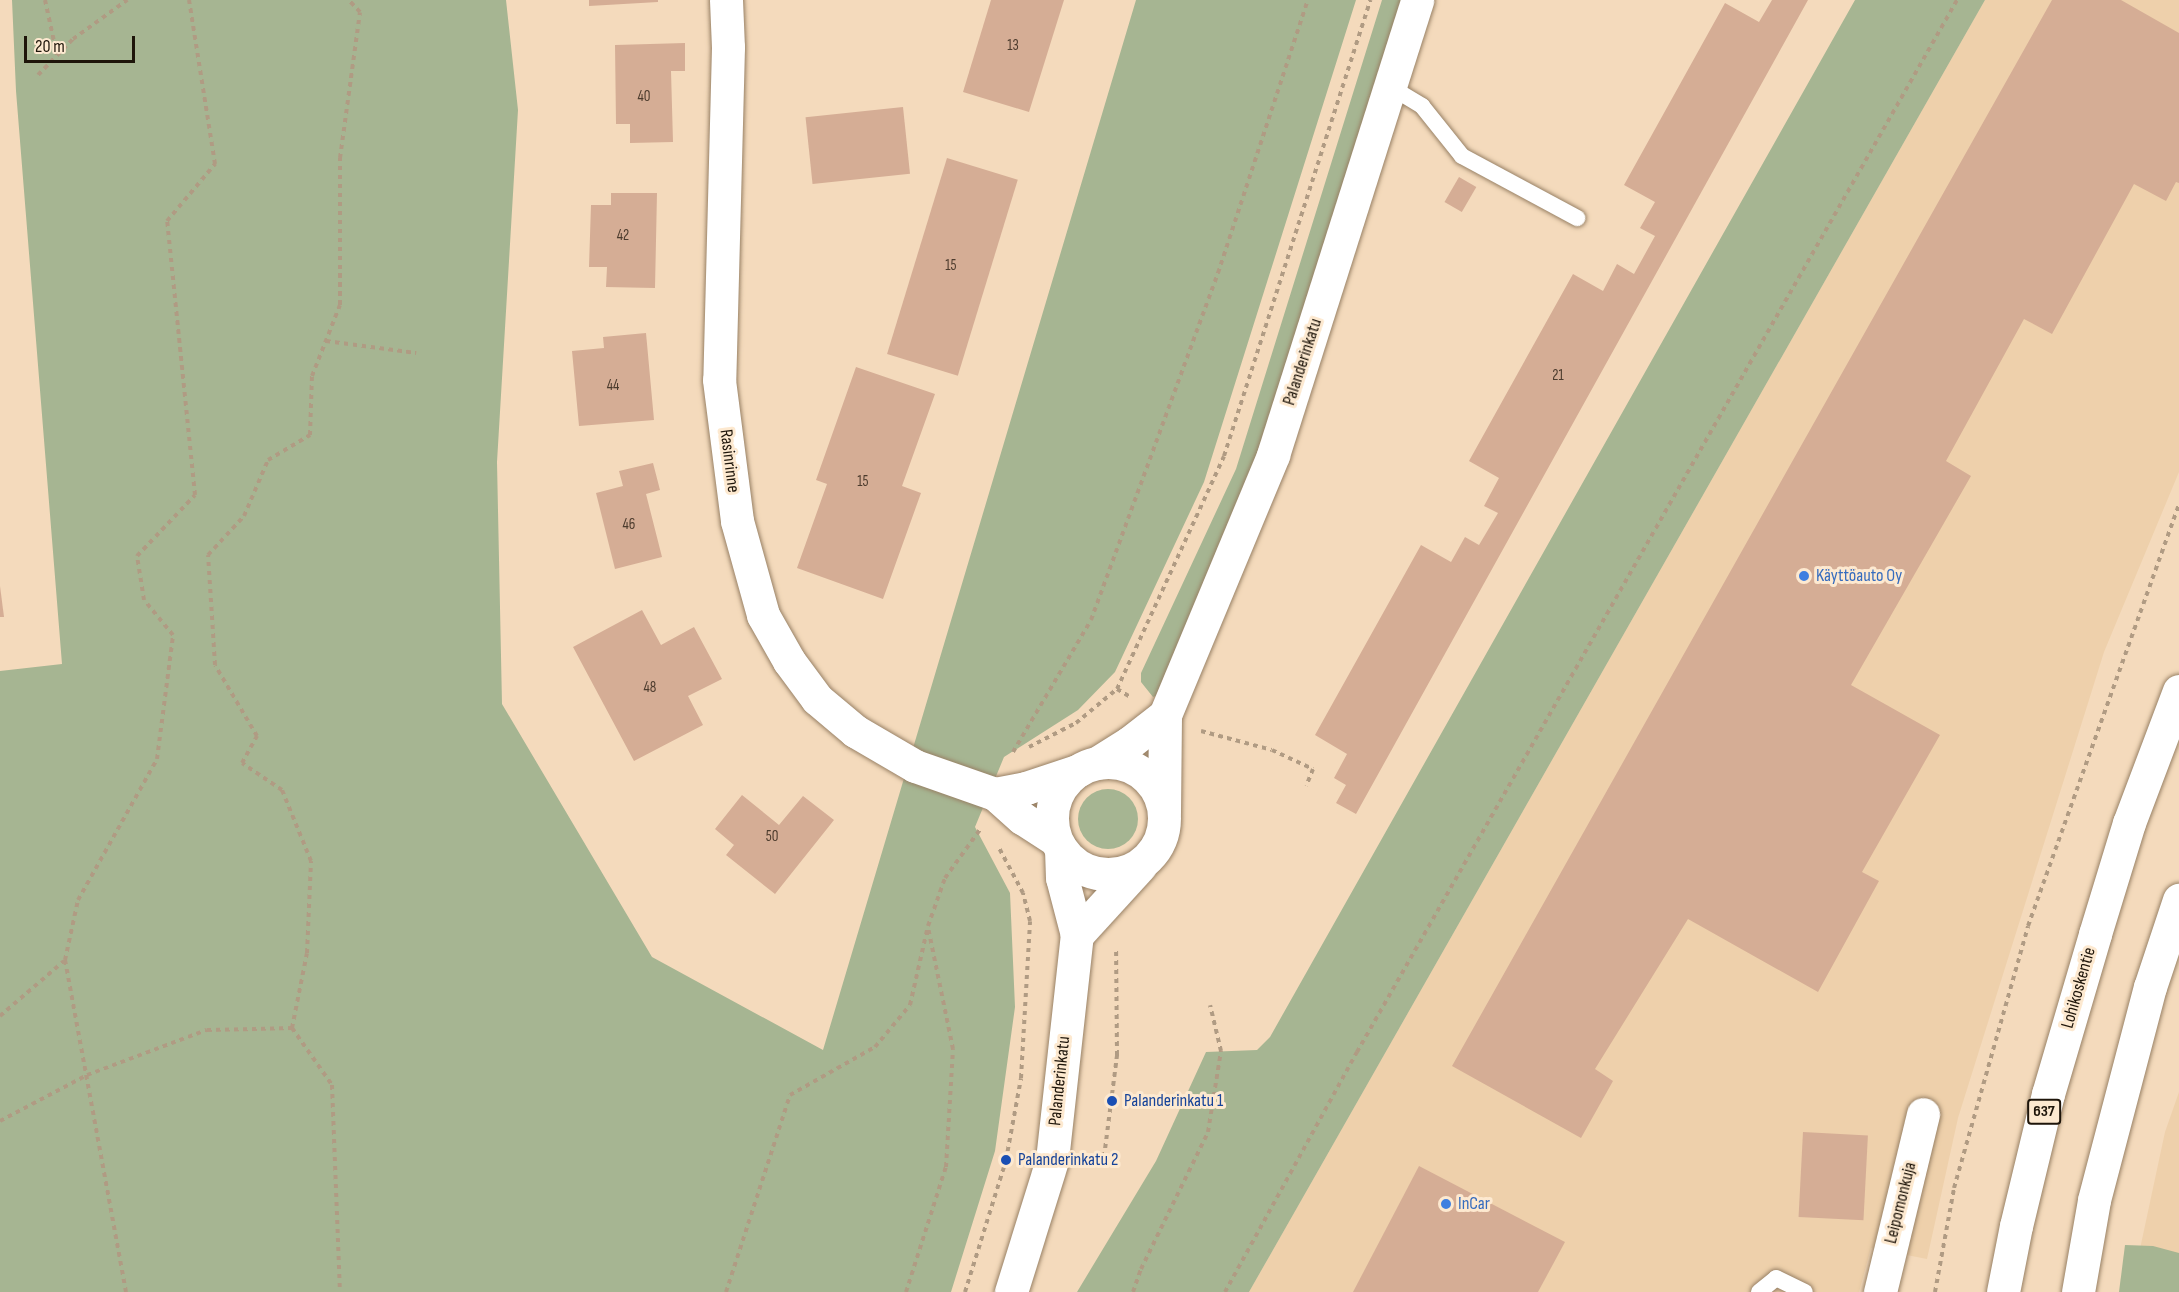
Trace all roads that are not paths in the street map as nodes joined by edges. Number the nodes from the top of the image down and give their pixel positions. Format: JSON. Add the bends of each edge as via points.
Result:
{"nodes":[{"id":1,"x":726,"y":0,"type":"edge"},
{"id":2,"x":1417,"y":0,"type":"edge"},
{"id":3,"x":1389,"y":86,"type":"junction"},
{"id":4,"x":1577,"y":218,"type":"dead end"},
{"id":5,"x":2179,"y":691,"type":"edge"},
{"id":6,"x":1165,"y":715,"type":"junction"},
{"id":7,"x":1087,"y":767,"type":"junction"},
{"id":8,"x":991,"y":807,"type":"junction"},
{"id":9,"x":1164,"y":812,"type":"junction"},
{"id":10,"x":1058,"y":845,"type":"junction"},
{"id":11,"x":1143,"y":863,"type":"junction"},
{"id":12,"x":2179,"y":900,"type":"edge"},
{"id":13,"x":1077,"y":935,"type":"junction"},
{"id":14,"x":1923,"y":1114,"type":"dead end"},
{"id":15,"x":1011,"y":1292,"type":"edge"},
{"id":16,"x":1759,"y":1292,"type":"edge"},
{"id":17,"x":1805,"y":1292,"type":"edge"},
{"id":18,"x":1880,"y":1292,"type":"edge"},
{"id":19,"x":2003,"y":1292,"type":"edge"},
{"id":20,"x":2078,"y":1292,"type":"edge"}],
"edges":[{"from":1,"to":8,"type":"street","name":"Rasinrinne","via":[[719,380],[737,521],[763,615],[789,661],[818,699],[855,731]]},
{"from":2,"to":3,"type":"street","name":"Palanderinkatu"},
{"from":3,"to":4,"type":"lane","via":[[1422,106],[1462,156]]},
{"from":3,"to":6,"type":"street","name":"Palanderinkatu","via":[[1273,455]]},
{"from":5,"to":19,"type":"street","name":"Lohikoskentie","number":"637","via":[[2129,823],[2048,1094]]},
{"from":6,"to":7,"type":"street","name":"Palanderinkatu","via":[[1129,743]]},
{"from":6,"to":9,"type":"street","name":"Palanderinkatu"},
{"from":7,"to":8,"type":"street","via":[[1026,788]]},
{"from":7,"to":9,"type":"street","via":[[1115,762],[1133,768],[1148,778],[1159,794]]},
{"from":7,"to":10,"type":"street","via":[[1057,794],[1052,810]]},
{"from":8,"to":10,"type":"street","name":"Rasinrinne","via":[[1022,818]]},
{"from":9,"to":11,"type":"street","via":[[1163,831]]},
{"from":10,"to":11,"type":"street","via":[[1073,863],[1090,872],[1126,872]]},
{"from":10,"to":13,"type":"street","name":"Palanderinkatu"},
{"from":11,"to":13,"type":"street"},
{"from":12,"to":20,"type":"street","via":[[2150,987],[2094,1200]]},
{"from":13,"to":15,"type":"street","name":"Palanderinkatu","via":[[1052,1160]]},
{"from":14,"to":18,"type":"street","name":"Leipomonkuja"},
{"from":16,"to":17,"type":"lane","via":[[1776,1278]]}]}
